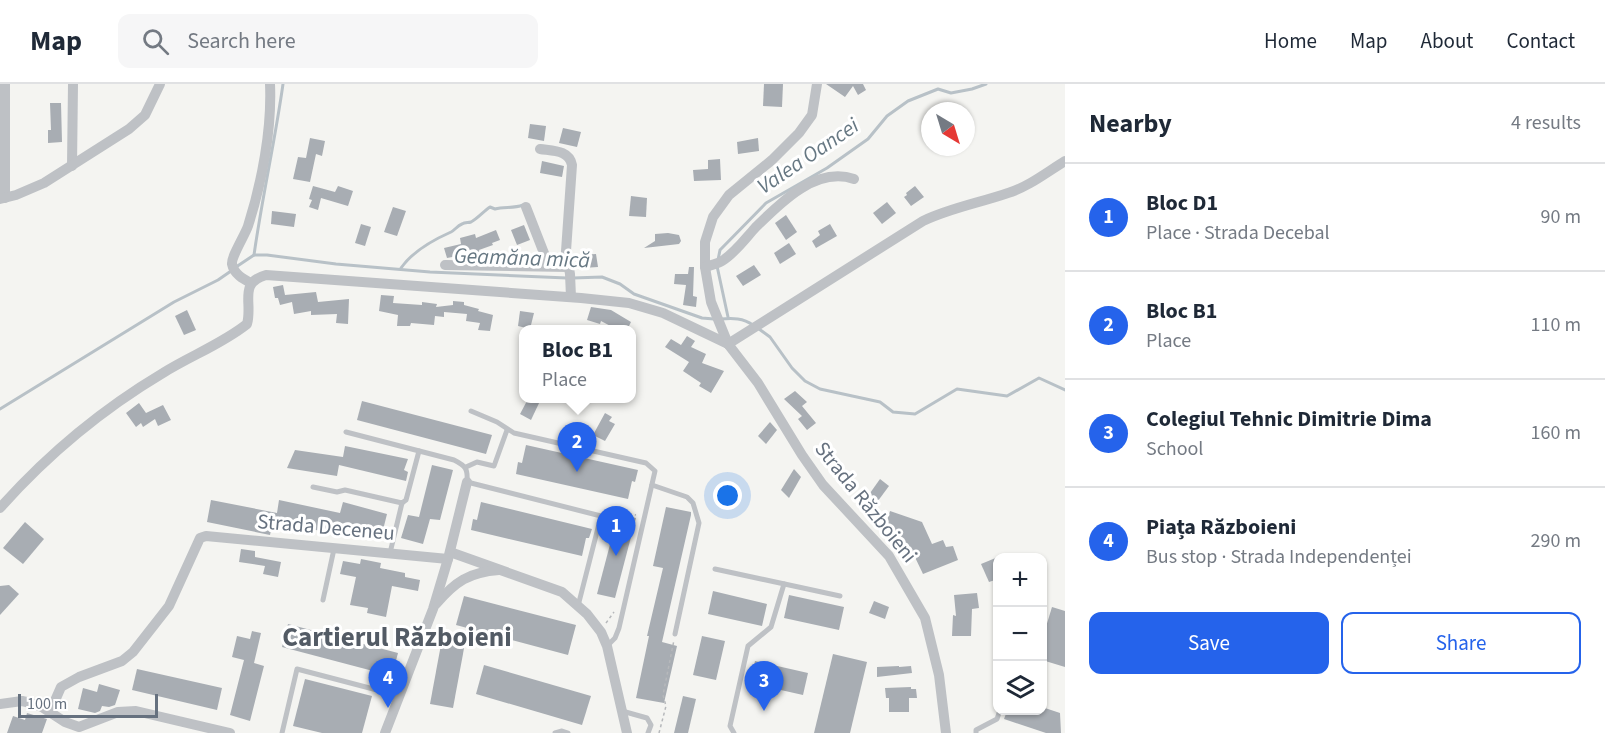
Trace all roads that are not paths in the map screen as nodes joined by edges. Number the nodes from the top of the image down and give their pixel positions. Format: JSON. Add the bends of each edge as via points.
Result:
{"nodes":[{"id":1,"x":5,"y":84,"type":"edge"},
{"id":2,"x":73,"y":84,"type":"edge"},
{"id":3,"x":160,"y":84,"type":"edge"},
{"id":4,"x":270,"y":84,"type":"edge"},
{"id":5,"x":817,"y":84,"type":"edge"},
{"id":6,"x":540,"y":149,"type":"dead end"},
{"id":7,"x":1065,"y":161,"type":"edge"},
{"id":8,"x":72,"y":166,"type":"junction"},
{"id":9,"x":854,"y":179,"type":"dead end"},
{"id":10,"x":3,"y":198,"type":"edge"},
{"id":11,"x":526,"y":207,"type":"dead end"},
{"id":12,"x":714,"y":264,"type":"junction"},
{"id":13,"x":445,"y":265,"type":"dead end"},
{"id":14,"x":549,"y":266,"type":"junction"},
{"id":15,"x":570,"y":270,"type":"junction"},
{"id":16,"x":251,"y":283,"type":"junction"},
{"id":17,"x":571,"y":293,"type":"junction"},
{"id":18,"x":728,"y":344,"type":"junction"},
{"id":19,"x":471,"y":411,"type":"dead end"},
{"id":20,"x":507,"y":430,"type":"junction"},
{"id":21,"x":346,"y":432,"type":"dead end"},
{"id":22,"x":419,"y":451,"type":"junction"},
{"id":23,"x":466,"y":467,"type":"junction"},
{"id":24,"x":467,"y":482,"type":"junction"},
{"id":25,"x":652,"y":485,"type":"junction"},
{"id":26,"x":314,"y":487,"type":"dead end"},
{"id":27,"x":402,"y":503,"type":"junction"},
{"id":28,"x":0,"y":508,"type":"edge"},
{"id":29,"x":335,"y":547,"type":"junction"},
{"id":30,"x":390,"y":552,"type":"junction"},
{"id":31,"x":449,"y":555,"type":"junction"},
{"id":32,"x":715,"y":569,"type":"dead end"},
{"id":33,"x":502,"y":570,"type":"junction"},
{"id":34,"x":784,"y":584,"type":"junction"},
{"id":35,"x":840,"y":596,"type":"dead end"},
{"id":36,"x":323,"y":600,"type":"dead end"},
{"id":37,"x":578,"y":606,"type":"junction"},
{"id":38,"x":433,"y":609,"type":"junction"},
{"id":39,"x":675,"y":634,"type":"road end"},
{"id":40,"x":607,"y":646,"type":"junction"},
{"id":41,"x":399,"y":696,"type":"junction"},
{"id":42,"x":0,"y":705,"type":"edge"},
{"id":43,"x":622,"y":711,"type":"junction"},
{"id":44,"x":50,"y":712,"type":"junction"},
{"id":45,"x":998,"y":715,"type":"edge"},
{"id":46,"x":85,"y":729,"type":"edge"},
{"id":47,"x":230,"y":733,"type":"edge"},
{"id":48,"x":282,"y":733,"type":"edge"},
{"id":49,"x":387,"y":733,"type":"edge"},
{"id":50,"x":555,"y":733,"type":"edge"},
{"id":51,"x":568,"y":733,"type":"edge"},
{"id":52,"x":627,"y":733,"type":"edge"},
{"id":53,"x":648,"y":733,"type":"edge"},
{"id":54,"x":734,"y":733,"type":"edge"},
{"id":55,"x":946,"y":733,"type":"edge"},
{"id":56,"x":976,"y":733,"type":"edge"}],
"edges":[{"from":1,"to":10,"type":"street"},
{"from":2,"to":8,"type":"street"},
{"from":3,"to":8,"type":"street","via":[[145,115]]},
{"from":4,"to":16,"type":"street","via":[[271,112],[264,159],[248,226],[232,261],[240,277]]},
{"from":5,"to":12,"type":"street","via":[[812,115],[799,133],[729,195],[713,217],[705,242]]},
{"from":6,"to":15,"type":"street","via":[[571,157],[566,251]]},
{"from":7,"to":18,"type":"street","via":[[1009,193],[942,211],[922,221]]},
{"from":8,"to":10,"type":"street","via":[[44,183]]},
{"from":9,"to":12,"type":"street","via":[[835,175],[796,192]]},
{"from":11,"to":14,"type":"street"},
{"from":12,"to":18,"type":"street","via":[[711,302]]},
{"from":13,"to":14,"type":"street"},
{"from":14,"to":15,"type":"street"},
{"from":15,"to":17,"type":"street"},
{"from":16,"to":17,"type":"street","via":[[266,275],[278,275]]},
{"from":16,"to":28,"type":"street","via":[[247,324],[95,417]]},
{"from":17,"to":18,"type":"street","via":[[663,313]]},
{"from":18,"to":55,"type":"street","name":"Strada Războieni","via":[[758,383],[823,485],[889,556],[925,618],[939,675]]},
{"from":19,"to":20,"type":"lane"},
{"from":20,"to":23,"type":"lane","via":[[494,466],[477,462]]},
{"from":20,"to":25,"type":"lane","via":[[646,464],[655,471]]},
{"from":21,"to":22,"type":"lane"},
{"from":22,"to":23,"type":"lane"},
{"from":22,"to":27,"type":"lane"},
{"from":23,"to":24,"type":"lane"},
{"from":24,"to":31,"type":"street"},
{"from":24,"to":37,"type":"lane","via":[[601,516]]},
{"from":25,"to":39,"type":"lane","via":[[687,496],[699,523]]},
{"from":25,"to":40,"type":"lane","via":[[619,628]]},
{"from":26,"to":27,"type":"lane"},
{"from":27,"to":30,"type":"lane"},
{"from":29,"to":30,"type":"street","name":"Strada Deceneu"},
{"from":29,"to":36,"type":"lane"},
{"from":29,"to":44,"type":"street","name":"Strada Deceneu","via":[[200,538],[169,606],[133,652],[122,661],[61,687]]},
{"from":30,"to":31,"type":"street","name":"Strada Deceneu"},
{"from":31,"to":33,"type":"street","name":"Strada Deceneu"},
{"from":31,"to":38,"type":"street"},
{"from":32,"to":34,"type":"lane"},
{"from":33,"to":37,"type":"street","name":"Strada Deceneu","via":[[562,592]]},
{"from":33,"to":38,"type":"street","via":[[471,575],[460,581],[449,588]]},
{"from":34,"to":35,"type":"lane"},
{"from":34,"to":54,"type":"lane","via":[[771,627],[748,646],[730,726]]},
{"from":37,"to":40,"type":"street","name":"Strada Deceneu","via":[[601,632]]},
{"from":38,"to":41,"type":"street"},
{"from":40,"to":43,"type":"street","name":"Strada Deceneu"},
{"from":41,"to":48,"type":"lane","via":[[297,669]]},
{"from":41,"to":49,"type":"street"},
{"from":42,"to":44,"type":"street","via":[[31,703]]},
{"from":43,"to":52,"type":"street","name":"Strada Deceneu"},
{"from":43,"to":53,"type":"lane","via":[[647,718],[651,725]]},
{"from":44,"to":46,"type":"street"},
{"from":45,"to":56,"type":"lane"},
{"from":46,"to":47,"type":"street","via":[[118,712],[136,711]]},
{"from":50,"to":51,"type":"lane"}]}
